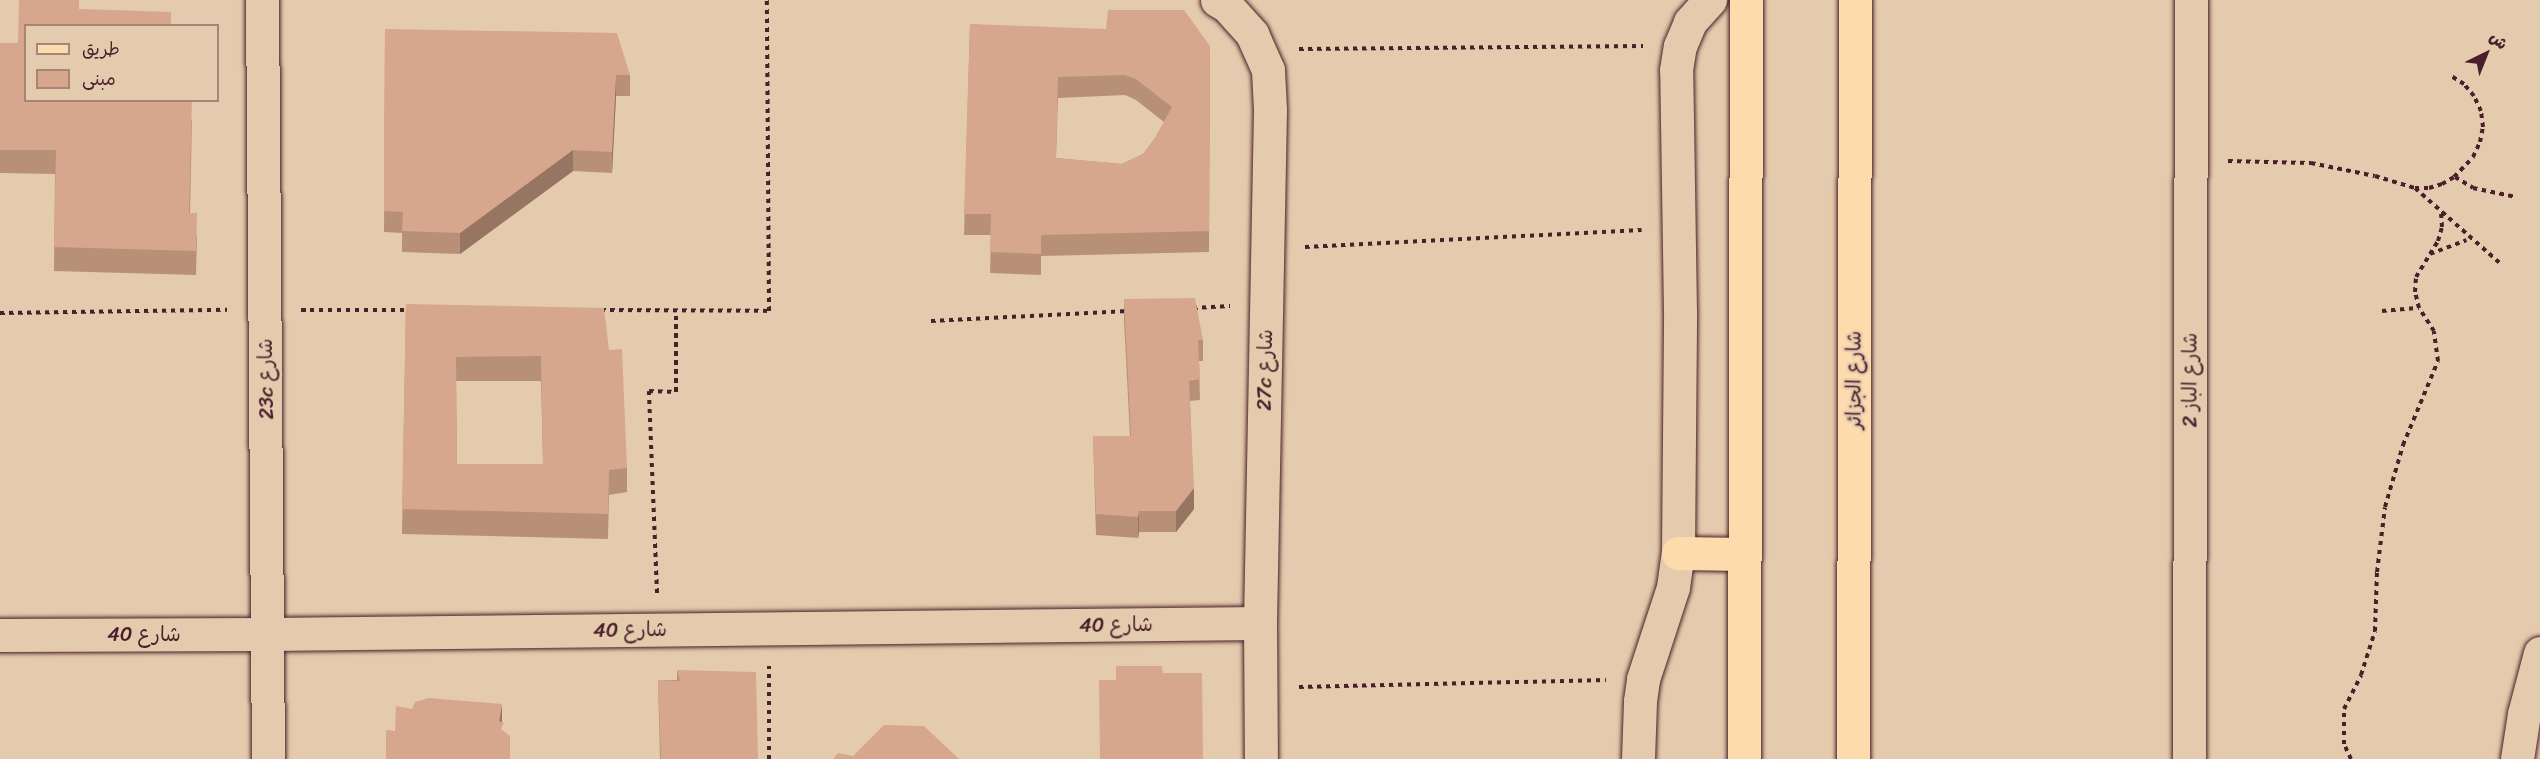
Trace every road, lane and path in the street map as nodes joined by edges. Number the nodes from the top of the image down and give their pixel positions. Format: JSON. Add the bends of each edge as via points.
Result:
{"nodes":[{"id":1,"x":262,"y":0,"type":"edge"},
{"id":2,"x":767,"y":0,"type":"edge"},
{"id":3,"x":1217,"y":0,"type":"edge"},
{"id":4,"x":1710,"y":0,"type":"edge"},
{"id":5,"x":1746,"y":0,"type":"edge"},
{"id":6,"x":1855,"y":0,"type":"edge"},
{"id":7,"x":2191,"y":0,"type":"edge"},
{"id":8,"x":1680,"y":46,"type":"junction"},
{"id":9,"x":1259,"y":50,"type":"junction"},
{"id":10,"x":2451,"y":76,"type":"dead end"},
{"id":11,"x":2191,"y":160,"type":"junction"},
{"id":12,"x":2454,"y":177,"type":"junction"},
{"id":13,"x":2415,"y":188,"type":"junction"},
{"id":14,"x":2516,"y":197,"type":"dead end"},
{"id":15,"x":2441,"y":211,"type":"junction"},
{"id":16,"x":1679,"y":228,"type":"junction"},
{"id":17,"x":2466,"y":240,"type":"dead end"},
{"id":18,"x":1268,"y":248,"type":"junction"},
{"id":19,"x":2430,"y":255,"type":"junction"},
{"id":20,"x":2501,"y":264,"type":"dead end"},
{"id":21,"x":1267,"y":304,"type":"junction"},
{"id":22,"x":1183,"y":308,"type":"edge"},
{"id":23,"x":2418,"y":308,"type":"junction"},
{"id":24,"x":265,"y":309,"type":"junction"},
{"id":25,"x":418,"y":310,"type":"edge"},
{"id":26,"x":594,"y":310,"type":"edge"},
{"id":27,"x":676,"y":310,"type":"junction"},
{"id":28,"x":1135,"y":310,"type":"edge"},
{"id":29,"x":2382,"y":311,"type":"dead end"},
{"id":30,"x":0,"y":313,"type":"edge"},
{"id":31,"x":931,"y":321,"type":"dead end"},
{"id":32,"x":1678,"y":553,"type":"junction"},
{"id":33,"x":1745,"y":554,"type":"junction"},
{"id":34,"x":1260,"y":623,"type":"junction"},
{"id":35,"x":769,"y":629,"type":"junction"},
{"id":36,"x":658,"y":630,"type":"junction"},
{"id":37,"x":0,"y":634,"type":"edge"},
{"id":38,"x":268,"y":634,"type":"junction"},
{"id":39,"x":2540,"y":653,"type":"edge"},
{"id":40,"x":1643,"y":679,"type":"junction"},
{"id":41,"x":1261,"y":688,"type":"junction"},
{"id":42,"x":268,"y":759,"type":"edge"},
{"id":43,"x":769,"y":759,"type":"edge"},
{"id":44,"x":1261,"y":759,"type":"edge"},
{"id":45,"x":1638,"y":759,"type":"edge"},
{"id":46,"x":1744,"y":759,"type":"edge"},
{"id":47,"x":1853,"y":759,"type":"edge"},
{"id":48,"x":2189,"y":759,"type":"edge"},
{"id":49,"x":2351,"y":759,"type":"edge"},
{"id":50,"x":2517,"y":759,"type":"edge"}],
"edges":[{"from":1,"to":24,"type":"street","name":"23c شارع"},
{"from":2,"to":27,"type":"path","via":[[769,311]]},
{"from":3,"to":9,"type":"street","name":"27c شارع","via":[[1252,34]]},
{"from":4,"to":8,"type":"street","via":[[1690,22]]},
{"from":5,"to":33,"type":"main road"},
{"from":6,"to":47,"type":"main road","name":"شارع الجزائر"},
{"from":7,"to":11,"type":"street","name":"شارع الباز 2"},
{"from":8,"to":9,"type":"path"},
{"from":8,"to":16,"type":"street","via":[[1676,70]]},
{"from":9,"to":18,"type":"street","name":"27c شارع","via":[[1268,70],[1270,110]]},
{"from":10,"to":12,"type":"path","via":[[2474,96],[2483,127],[2473,156]]},
{"from":11,"to":13,"type":"path","via":[[2311,163]]},
{"from":11,"to":48,"type":"street","name":"شارع الباز 2"},
{"from":12,"to":13,"type":"path","via":[[2429,188]]},
{"from":12,"to":14,"type":"path","via":[[2473,188]]},
{"from":13,"to":15,"type":"path"},
{"from":15,"to":19,"type":"path","via":[[2442,227]]},
{"from":15,"to":20,"type":"path"},
{"from":16,"to":18,"type":"path"},
{"from":16,"to":32,"type":"street"},
{"from":17,"to":19,"type":"path"},
{"from":18,"to":21,"type":"street","name":"27c شارع"},
{"from":19,"to":23,"type":"path","via":[[2416,278]]},
{"from":21,"to":22,"type":"path"},
{"from":21,"to":34,"type":"street","name":"27c شارع"},
{"from":23,"to":29,"type":"path"},
{"from":23,"to":49,"type":"path","via":[[2434,331],[2438,361],[2403,445],[2385,507],[2375,631],[2361,675],[2344,709],[2344,744]]},
{"from":24,"to":25,"type":"path"},
{"from":24,"to":30,"type":"path"},
{"from":24,"to":38,"type":"street","name":"23c شارع"},
{"from":26,"to":27,"type":"path"},
{"from":27,"to":36,"type":"path","via":[[676,392],[649,391]]},
{"from":28,"to":31,"type":"path"},
{"from":32,"to":33,"type":"main road"},
{"from":32,"to":40,"type":"street","via":[[1673,587]]},
{"from":33,"to":46,"type":"main road"},
{"from":34,"to":35,"type":"street","name":"شارع 40"},
{"from":34,"to":41,"type":"street","name":"27c شارع"},
{"from":35,"to":36,"type":"street","name":"شارع 40"},
{"from":35,"to":43,"type":"path"},
{"from":36,"to":38,"type":"street","name":"شارع 40"},
{"from":37,"to":38,"type":"street","name":"شارع 40"},
{"from":38,"to":42,"type":"street","name":"23c شارع"},
{"from":39,"to":50,"type":"street"},
{"from":40,"to":41,"type":"path"},
{"from":40,"to":45,"type":"street"},
{"from":41,"to":44,"type":"street","name":"27c شارع"}]}
